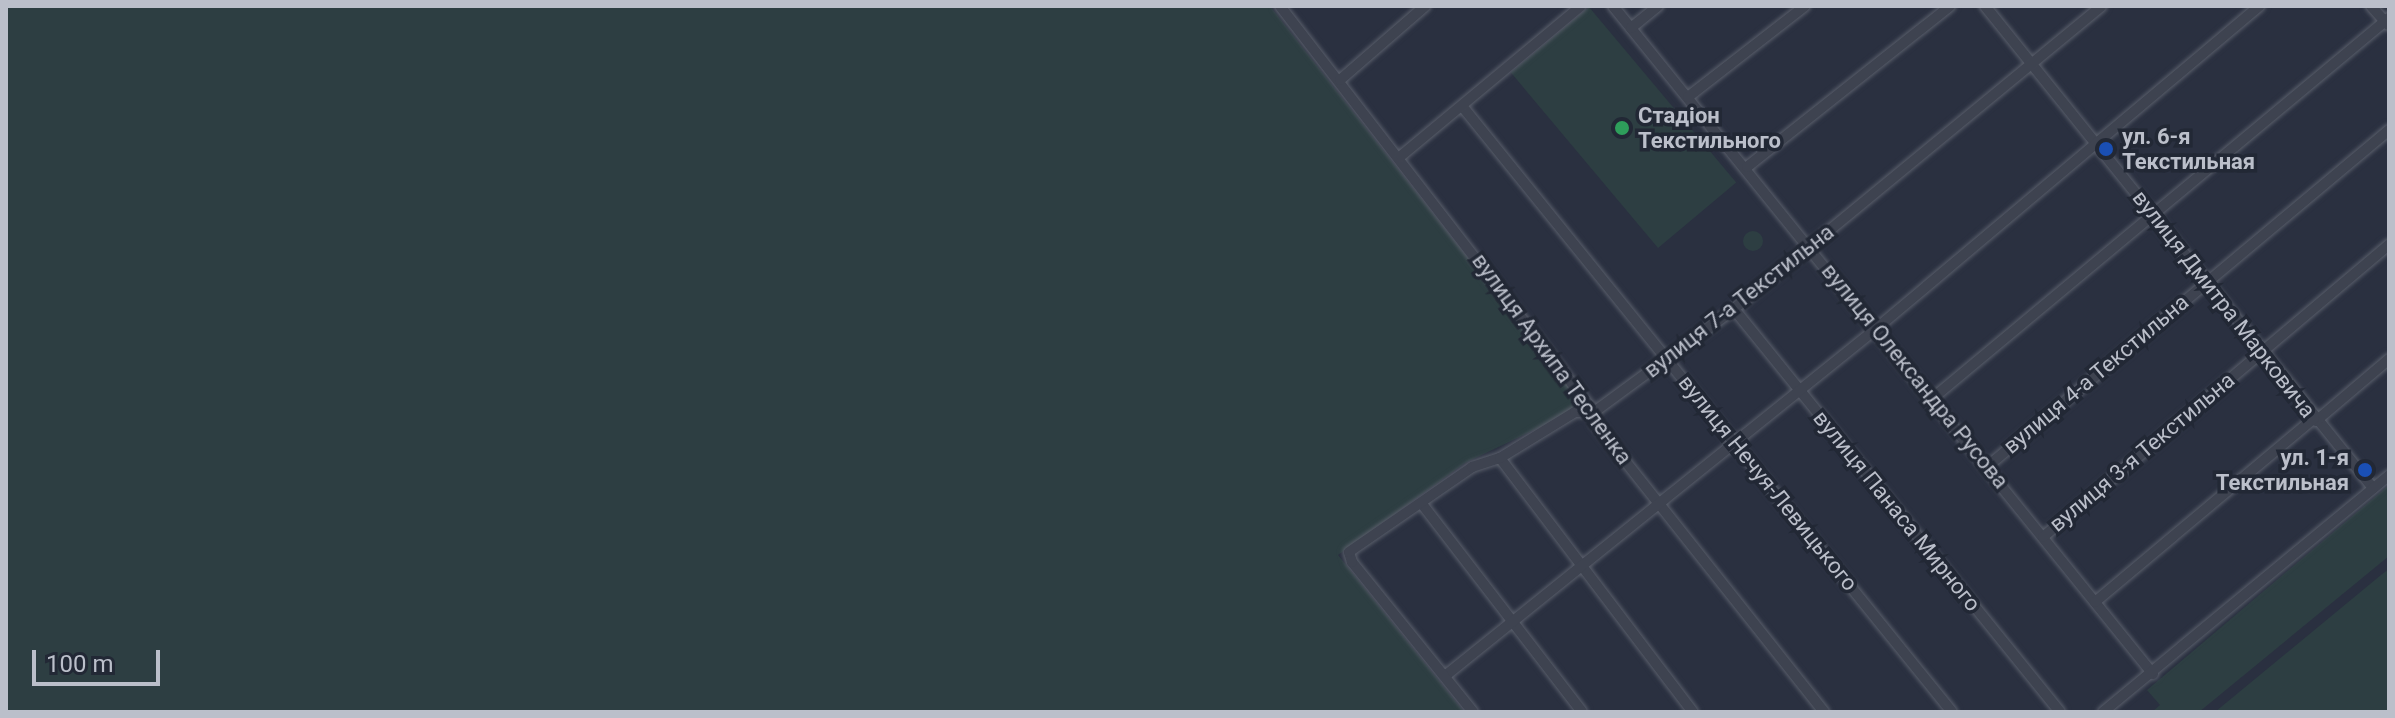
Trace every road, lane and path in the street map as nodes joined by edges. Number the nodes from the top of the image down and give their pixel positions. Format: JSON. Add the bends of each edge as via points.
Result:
{"nodes":[{"id":1,"x":1425,"y":6,"type":"edge"},
{"id":2,"x":1581,"y":6,"type":"edge"},
{"id":3,"x":1613,"y":6,"type":"edge"},
{"id":4,"x":1658,"y":6,"type":"edge"},
{"id":5,"x":1805,"y":6,"type":"edge"},
{"id":6,"x":1950,"y":6,"type":"edge"},
{"id":7,"x":1985,"y":6,"type":"edge"},
{"id":8,"x":2101,"y":6,"type":"edge"},
{"id":9,"x":2259,"y":6,"type":"edge"},
{"id":10,"x":2371,"y":6,"type":"edge"},
{"id":11,"x":1282,"y":7,"type":"edge"},
{"id":12,"x":2388,"y":22,"type":"edge"},
{"id":13,"x":1631,"y":28,"type":"junction"},
{"id":14,"x":2032,"y":64,"type":"junction"},
{"id":15,"x":1340,"y":80,"type":"junction"},
{"id":16,"x":1688,"y":97,"type":"junction"},
{"id":17,"x":1462,"y":106,"type":"junction"},
{"id":18,"x":2389,"y":130,"type":"edge"},
{"id":19,"x":2096,"y":143,"type":"junction"},
{"id":20,"x":1401,"y":156,"type":"junction"},
{"id":21,"x":1747,"y":167,"type":"junction"},
{"id":22,"x":2154,"y":214,"type":"junction"},
{"id":23,"x":2389,"y":245,"type":"edge"},
{"id":24,"x":1810,"y":246,"type":"junction"},
{"id":25,"x":2206,"y":281,"type":"junction"},
{"id":26,"x":1734,"y":309,"type":"junction"},
{"id":27,"x":1877,"y":328,"type":"junction"},
{"id":28,"x":2260,"y":352,"type":"junction"},
{"id":29,"x":1667,"y":358,"type":"junction"},
{"id":30,"x":2389,"y":359,"type":"edge"},
{"id":31,"x":1798,"y":390,"type":"junction"},
{"id":32,"x":1933,"y":398,"type":"junction"},
{"id":33,"x":1594,"y":412,"type":"junction"},
{"id":34,"x":2315,"y":420,"type":"junction"},
{"id":35,"x":1733,"y":442,"type":"junction"},
{"id":36,"x":1500,"y":458,"type":"junction"},
{"id":37,"x":1988,"y":466,"type":"junction"},
{"id":38,"x":2389,"y":475,"type":"edge"},
{"id":39,"x":2373,"y":488,"type":"junction"},
{"id":40,"x":1422,"y":504,"type":"junction"},
{"id":41,"x":1661,"y":504,"type":"junction"},
{"id":42,"x":2043,"y":537,"type":"junction"},
{"id":43,"x":1583,"y":569,"type":"junction"},
{"id":44,"x":2095,"y":602,"type":"junction"},
{"id":45,"x":1512,"y":624,"type":"junction"},
{"id":46,"x":2153,"y":674,"type":"junction"},
{"id":47,"x":1445,"y":676,"type":"junction"},
{"id":48,"x":1473,"y":712,"type":"edge"},
{"id":49,"x":1582,"y":712,"type":"edge"},
{"id":50,"x":1693,"y":712,"type":"edge"},
{"id":51,"x":1824,"y":712,"type":"edge"},
{"id":52,"x":1952,"y":712,"type":"edge"},
{"id":53,"x":2060,"y":712,"type":"edge"},
{"id":54,"x":2103,"y":712,"type":"edge"}],
"edges":[{"from":1,"to":15,"type":"street"},
{"from":2,"to":17,"type":"street"},
{"from":3,"to":13,"type":"street","name":"вулиця Олександра Русова"},
{"from":4,"to":13,"type":"street"},
{"from":5,"to":16,"type":"street"},
{"from":6,"to":21,"type":"street"},
{"from":7,"to":14,"type":"street","name":"вулиця Дмитра Марковича"},
{"from":8,"to":14,"type":"street","name":"вулиця 7-а Текстильна"},
{"from":9,"to":19,"type":"street"},
{"from":10,"to":12,"type":"street"},
{"from":11,"to":15,"type":"street","name":"вулиця Архипа Тесленка"},
{"from":12,"to":22,"type":"street"},
{"from":13,"to":16,"type":"street","name":"вулиця Олександра Русова"},
{"from":14,"to":19,"type":"street","name":"вулиця Дмитра Марковича"},
{"from":14,"to":24,"type":"street","name":"вулиця 7-а Текстильна"},
{"from":15,"to":20,"type":"street","name":"вулиця Архипа Тесленка"},
{"from":16,"to":21,"type":"street","name":"вулиця Олександра Русова"},
{"from":17,"to":20,"type":"street"},
{"from":17,"to":29,"type":"street","name":"вулиця Нечуя-Левицького"},
{"from":18,"to":25,"type":"street","name":"вулиця 4-а Текстильна"},
{"from":19,"to":22,"type":"street","name":"вулиця Дмитра Марковича"},
{"from":19,"to":27,"type":"street"},
{"from":20,"to":33,"type":"street","name":"вулиця Архипа Тесленка"},
{"from":21,"to":24,"type":"street","name":"вулиця Олександра Русова"},
{"from":22,"to":25,"type":"street","name":"вулиця Дмитра Марковича"},
{"from":22,"to":32,"type":"street"},
{"from":23,"to":28,"type":"street","name":"вулиця 3-я Текстильна"},
{"from":24,"to":26,"type":"street","name":"вулиця 7-а Текстильна"},
{"from":24,"to":27,"type":"street","name":"вулиця Олександра Русова"},
{"from":25,"to":28,"type":"street","name":"вулиця Дмитра Марковича"},
{"from":25,"to":37,"type":"street","name":"вулиця 4-а Текстильна"},
{"from":26,"to":29,"type":"street","name":"вулиця 7-а Текстильна"},
{"from":26,"to":31,"type":"street","name":"вулиця Панаса Мирного"},
{"from":27,"to":31,"type":"street"},
{"from":27,"to":32,"type":"street","name":"вулиця Олександра Русова"},
{"from":28,"to":34,"type":"street","name":"вулиця Дмитра Марковича"},
{"from":28,"to":42,"type":"street","name":"вулиця 3-я Текстильна"},
{"from":29,"to":33,"type":"street","name":"вулиця 7-а Текстильна"},
{"from":29,"to":35,"type":"street","name":"вулиця Нечуя-Левицького"},
{"from":30,"to":34,"type":"street"},
{"from":31,"to":35,"type":"street"},
{"from":31,"to":53,"type":"street","name":"вулиця Панаса Мирного"},
{"from":32,"to":37,"type":"street","name":"вулиця Олександра Русова"},
{"from":33,"to":36,"type":"street","name":"вулиця 7-а Текстильна","via":[[1575,412]]},
{"from":33,"to":41,"type":"street","name":"вулиця Архипа Тесленка","via":[[1595,423]]},
{"from":34,"to":39,"type":"street","name":"вулиця Дмитра Марковича"},
{"from":34,"to":44,"type":"street"},
{"from":35,"to":41,"type":"street"},
{"from":35,"to":52,"type":"street","name":"вулиця Нечуя-Левицького"},
{"from":36,"to":40,"type":"street","name":"вулиця 7-а Текстильна","via":[[1472,467]]},
{"from":36,"to":43,"type":"street"},
{"from":37,"to":42,"type":"street","name":"вулиця Олександра Русова"},
{"from":38,"to":39,"type":"street"},
{"from":39,"to":46,"type":"street"},
{"from":40,"to":45,"type":"street"},
{"from":40,"to":47,"type":"street","name":"вулиця 7-а Текстильна","via":[[1349,552]]},
{"from":41,"to":43,"type":"street"},
{"from":41,"to":51,"type":"street","name":"вулиця Архипа Тесленка"},
{"from":42,"to":44,"type":"street","name":"вулиця Олександра Русова"},
{"from":43,"to":45,"type":"street"},
{"from":43,"to":50,"type":"street"},
{"from":44,"to":46,"type":"street","name":"вулиця Олександра Русова"},
{"from":45,"to":47,"type":"street"},
{"from":45,"to":49,"type":"street"},
{"from":46,"to":54,"type":"street"},
{"from":47,"to":48,"type":"street"}]}
